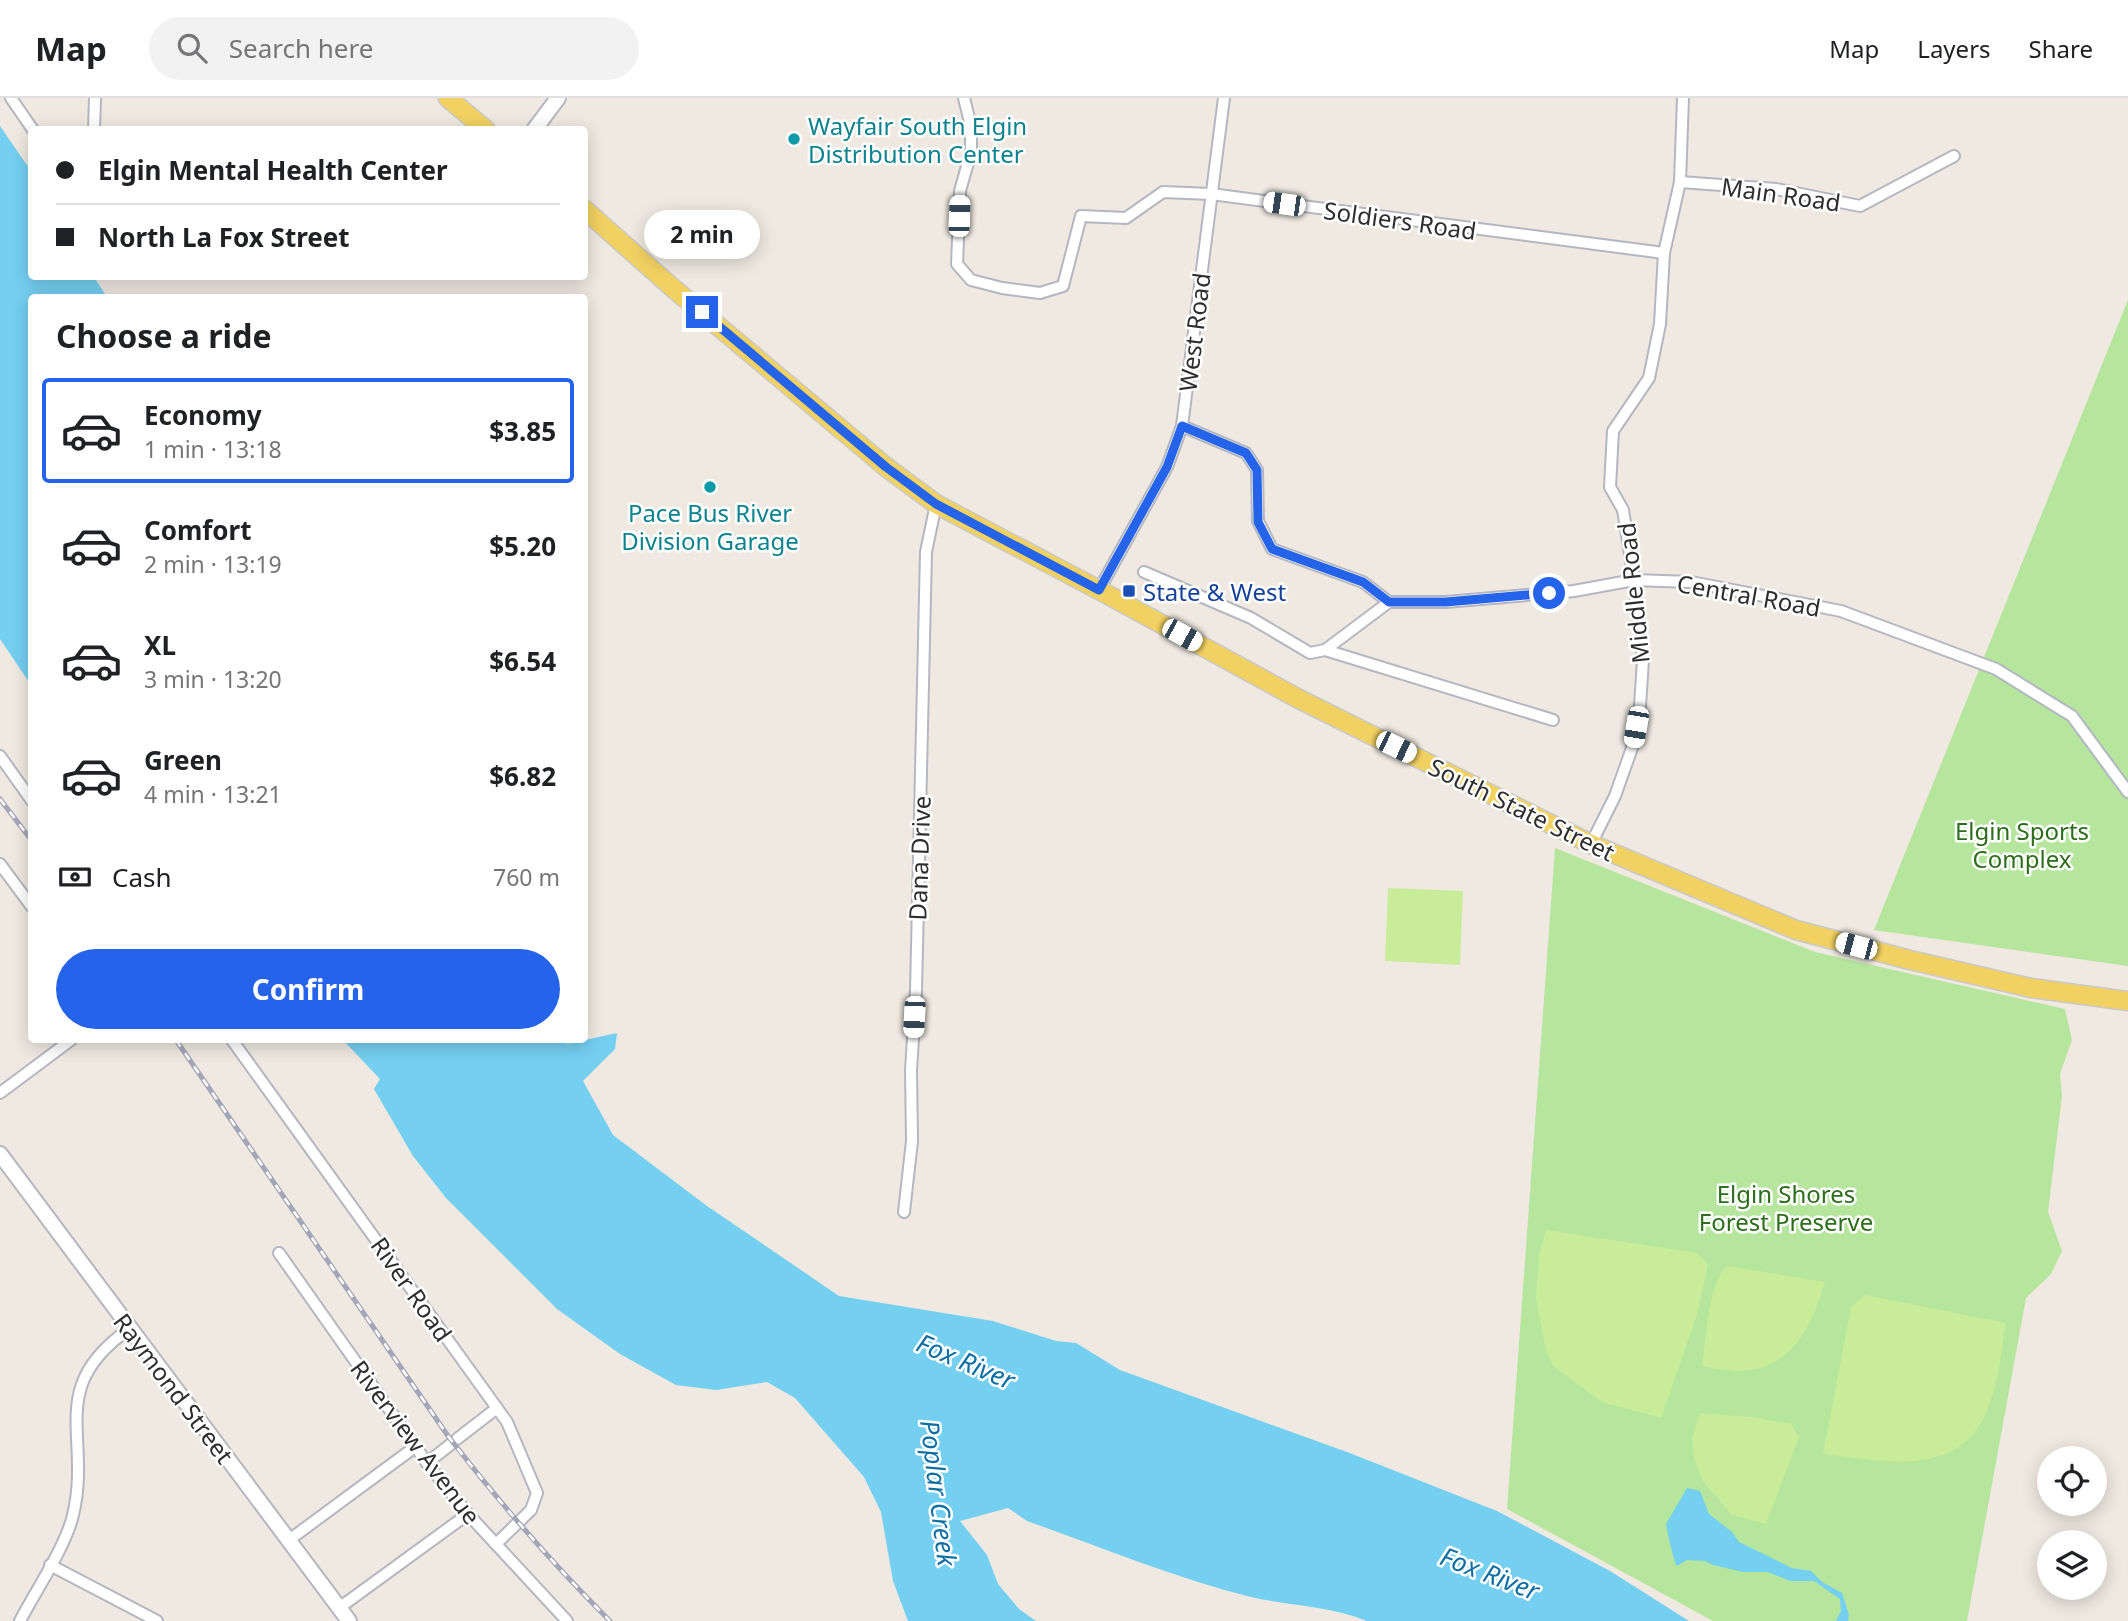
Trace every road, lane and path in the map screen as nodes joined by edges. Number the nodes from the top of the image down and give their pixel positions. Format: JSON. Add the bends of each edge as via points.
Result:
{"nodes":[{"id":1,"x":11,"y":98,"type":"edge"},
{"id":2,"x":94,"y":98,"type":"edge"},
{"id":3,"x":449,"y":98,"type":"edge"},
{"id":4,"x":558,"y":98,"type":"edge"},
{"id":5,"x":964,"y":98,"type":"edge"},
{"id":6,"x":1224,"y":98,"type":"edge"},
{"id":7,"x":1683,"y":98,"type":"edge"},
{"id":8,"x":30,"y":126,"type":"edge"},
{"id":9,"x":94,"y":126,"type":"edge"},
{"id":10,"x":481,"y":126,"type":"edge"},
{"id":11,"x":537,"y":126,"type":"edge"},
{"id":12,"x":1954,"y":156,"type":"dead end"},
{"id":13,"x":1680,"y":183,"type":"junction"},
{"id":14,"x":1211,"y":194,"type":"junction"},
{"id":15,"x":588,"y":213,"type":"edge"},
{"id":16,"x":1664,"y":253,"type":"junction"},
{"id":17,"x":1182,"y":426,"type":"junction"},
{"id":18,"x":936,"y":504,"type":"junction"},
{"id":19,"x":1144,"y":572,"type":"dead end"},
{"id":20,"x":1634,"y":580,"type":"junction"},
{"id":21,"x":1099,"y":590,"type":"junction"},
{"id":22,"x":1389,"y":602,"type":"junction"},
{"id":23,"x":1325,"y":650,"type":"junction"},
{"id":24,"x":1553,"y":720,"type":"dead end"},
{"id":25,"x":0,"y":756,"type":"edge"},
{"id":26,"x":2128,"y":792,"type":"edge"},
{"id":27,"x":28,"y":795,"type":"edge"},
{"id":28,"x":1591,"y":844,"type":"junction"},
{"id":29,"x":0,"y":864,"type":"edge"},
{"id":30,"x":28,"y":902,"type":"edge"},
{"id":31,"x":2128,"y":1001,"type":"edge"},
{"id":32,"x":67,"y":1043,"type":"edge"},
{"id":33,"x":234,"y":1043,"type":"edge"},
{"id":34,"x":0,"y":1093,"type":"edge"},
{"id":35,"x":0,"y":1154,"type":"edge"},
{"id":36,"x":904,"y":1212,"type":"dead end"},
{"id":37,"x":279,"y":1253,"type":"dead end"},
{"id":38,"x":129,"y":1329,"type":"junction"},
{"id":39,"x":497,"y":1408,"type":"junction"},
{"id":40,"x":415,"y":1447,"type":"junction"},
{"id":41,"x":427,"y":1463,"type":"junction"},
{"id":42,"x":468,"y":1514,"type":"junction"},
{"id":43,"x":289,"y":1539,"type":"junction"},
{"id":44,"x":496,"y":1544,"type":"junction"},
{"id":45,"x":50,"y":1565,"type":"junction"},
{"id":46,"x":339,"y":1608,"type":"junction"},
{"id":47,"x":20,"y":1621,"type":"edge"},
{"id":48,"x":157,"y":1621,"type":"edge"},
{"id":49,"x":349,"y":1621,"type":"edge"},
{"id":50,"x":566,"y":1621,"type":"edge"}],
"edges":[{"from":1,"to":8,"type":"street"},
{"from":2,"to":9,"type":"street"},
{"from":3,"to":10,"type":"main road"},
{"from":4,"to":11,"type":"street"},
{"from":5,"to":14,"type":"street","name":"Soldiers Road","via":[[971,152],[960,191],[957,264],[971,280],[1040,293],[1063,286],[1081,216],[1126,218],[1163,192]]},
{"from":6,"to":14,"type":"street","name":"West Road"},
{"from":7,"to":13,"type":"street","name":"Middle Road"},
{"from":12,"to":13,"type":"street","name":"Main Road","via":[[1860,206],[1776,189]]},
{"from":13,"to":16,"type":"street","name":"Middle Road"},
{"from":14,"to":16,"type":"street","name":"Soldiers Road"},
{"from":14,"to":17,"type":"street","name":"West Road"},
{"from":15,"to":18,"type":"main road","name":"South State Street","via":[[886,467]]},
{"from":16,"to":20,"type":"street","name":"Middle Road","via":[[1660,324],[1650,378],[1613,431],[1610,487],[1623,510]]},
{"from":17,"to":21,"type":"street","name":"West Road","via":[[1167,467]]},
{"from":17,"to":22,"type":"street","via":[[1246,453],[1257,470],[1258,522],[1272,549],[1363,582]]},
{"from":18,"to":21,"type":"main road","name":"South State Street"},
{"from":18,"to":36,"type":"street","name":"Dana Drive","via":[[926,552],[912,1141]]},
{"from":19,"to":23,"type":"street","via":[[1251,618],[1310,653]]},
{"from":20,"to":22,"type":"street","name":"Central Road","via":[[1574,591]]},
{"from":20,"to":26,"type":"street","name":"Central Road","via":[[1691,582],[1841,611],[1997,669],[2073,716]]},
{"from":20,"to":28,"type":"street","name":"Middle Road","via":[[1643,660],[1640,706],[1632,748],[1615,796]]},
{"from":21,"to":28,"type":"main road","name":"South State Street","via":[[1299,699]]},
{"from":22,"to":23,"type":"street"},
{"from":23,"to":24,"type":"street"},
{"from":25,"to":27,"type":"street"},
{"from":28,"to":31,"type":"main road","name":"South State Street","via":[[1796,930],[2031,988]]},
{"from":29,"to":30,"type":"street"},
{"from":32,"to":34,"type":"street"},
{"from":33,"to":39,"type":"street","name":"River Road"},
{"from":35,"to":38,"type":"street","name":"Raymond Street"},
{"from":37,"to":40,"type":"street","name":"Riverview Avenue"},
{"from":38,"to":43,"type":"street","name":"Raymond Street"},
{"from":38,"to":45,"type":"street","via":[[101,1351],[80,1389],[77,1498],[70,1526]]},
{"from":39,"to":41,"type":"street"},
{"from":39,"to":44,"type":"street","name":"River Road","via":[[537,1493],[531,1510]]},
{"from":40,"to":41,"type":"street","name":"Riverview Avenue"},
{"from":40,"to":43,"type":"street"},
{"from":41,"to":42,"type":"street","name":"Riverview Avenue"},
{"from":42,"to":44,"type":"street","name":"Riverview Avenue"},
{"from":42,"to":46,"type":"street"},
{"from":43,"to":46,"type":"street","name":"Raymond Street"},
{"from":44,"to":50,"type":"street","name":"Riverview Avenue"},
{"from":45,"to":47,"type":"street"},
{"from":45,"to":48,"type":"street"},
{"from":46,"to":49,"type":"street","name":"Raymond Street"}]}
